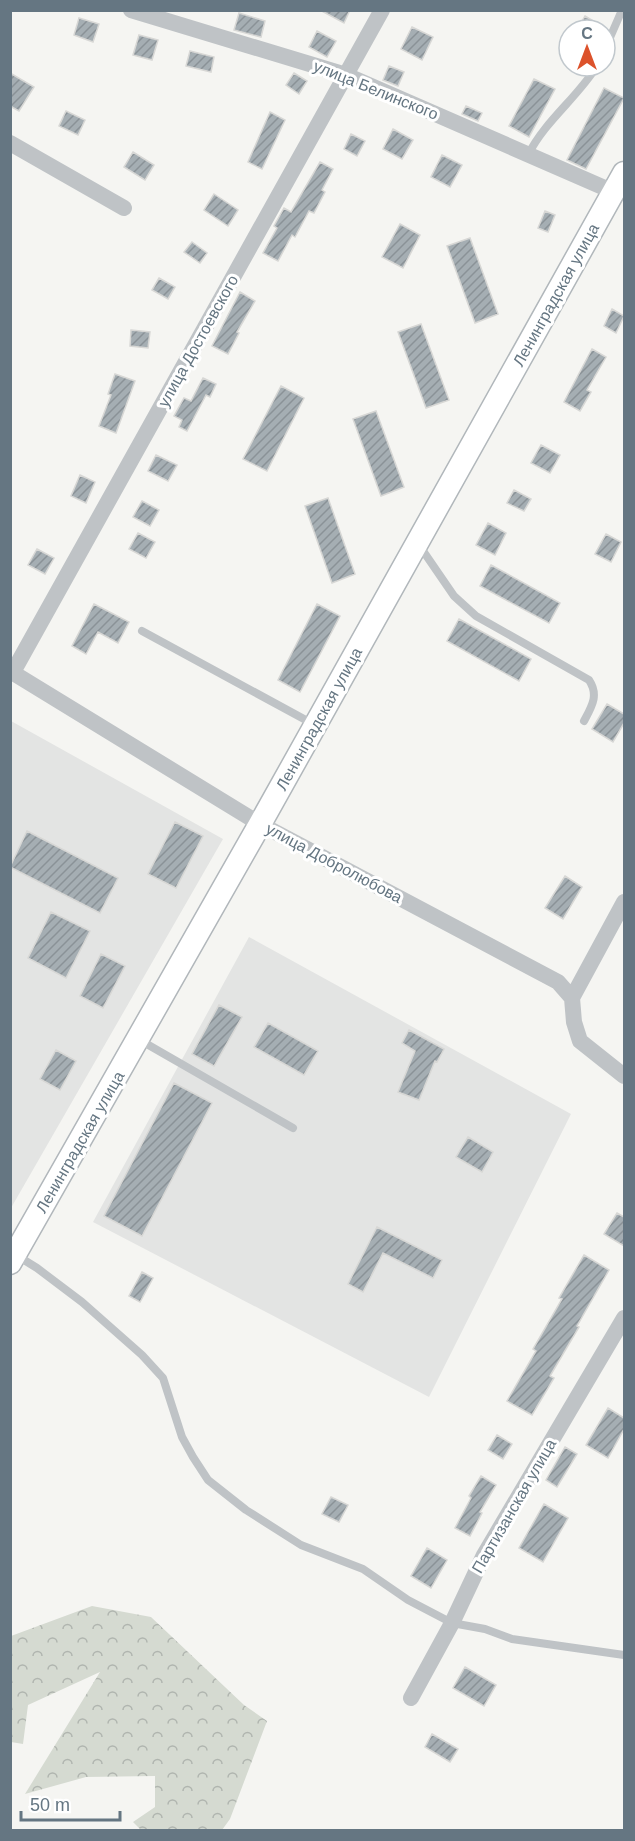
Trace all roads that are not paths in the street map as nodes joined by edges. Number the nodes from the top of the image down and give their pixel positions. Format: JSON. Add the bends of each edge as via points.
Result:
{"nodes":[{"id":1,"x":131,"y":10,"type":"edge"},
{"id":2,"x":382,"y":10,"type":"edge"},
{"id":3,"x":346,"y":75,"type":"junction"},
{"id":4,"x":589,"y":78,"type":"edge"},
{"id":5,"x":10,"y":143,"type":"edge"},
{"id":6,"x":528,"y":155,"type":"junction"},
{"id":7,"x":619,"y":182,"type":"edge"},
{"id":8,"x":124,"y":208,"type":"dead end"},
{"id":9,"x":417,"y":543,"type":"junction"},
{"id":10,"x":142,"y":631,"type":"dead end"},
{"id":11,"x":12,"y":671,"type":"edge"},
{"id":12,"x":584,"y":721,"type":"dead end"},
{"id":13,"x":316,"y":725,"type":"junction"},
{"id":14,"x":260,"y":824,"type":"junction"},
{"id":15,"x":624,"y":902,"type":"edge"},
{"id":16,"x":572,"y":998,"type":"junction"},
{"id":17,"x":138,"y":1038,"type":"junction"},
{"id":18,"x":624,"y":1076,"type":"edge"},
{"id":19,"x":293,"y":1128,"type":"dead end"},
{"id":20,"x":13,"y":1259,"type":"edge"},
{"id":21,"x":624,"y":1318,"type":"edge"},
{"id":22,"x":452,"y":1623,"type":"junction"},
{"id":23,"x":624,"y":1655,"type":"edge"},
{"id":24,"x":411,"y":1698,"type":"dead end"}],
"edges":[{"from":1,"to":3,"type":"street","name":"улица Белинского"},
{"from":2,"to":3,"type":"street","name":"улица Достоевского"},
{"from":3,"to":6,"type":"street","name":"улица Белинского"},
{"from":3,"to":11,"type":"street","name":"улица Достоевского"},
{"from":4,"to":6,"type":"lane"},
{"from":5,"to":8,"type":"street"},
{"from":6,"to":7,"type":"street","name":"улица Белинского"},
{"from":7,"to":9,"type":"street","name":"Ленинградская улица"},
{"from":9,"to":12,"type":"lane","via":[[454,596],[476,616],[589,680],[594,700]]},
{"from":9,"to":13,"type":"street","name":"Ленинградская улица"},
{"from":10,"to":13,"type":"lane"},
{"from":11,"to":14,"type":"street","name":"улица Добролюбова"},
{"from":13,"to":14,"type":"street","name":"Ленинградская улица"},
{"from":14,"to":16,"type":"street","name":"улица Добролюбова","via":[[558,982]]},
{"from":14,"to":17,"type":"street","name":"Ленинградская улица"},
{"from":15,"to":16,"type":"street"},
{"from":16,"to":18,"type":"street","via":[[580,1041]]},
{"from":17,"to":19,"type":"lane"},
{"from":17,"to":20,"type":"street","name":"Ленинградская улица"},
{"from":20,"to":22,"type":"lane","via":[[38,1268],[82,1302],[163,1378],[182,1437],[208,1480],[301,1545],[363,1569],[408,1600]]},
{"from":21,"to":22,"type":"street","name":"Партизанская улица","via":[[484,1555]]},
{"from":22,"to":23,"type":"lane","via":[[512,1639]]},
{"from":22,"to":24,"type":"street","name":"Партизанская улица"}]}
